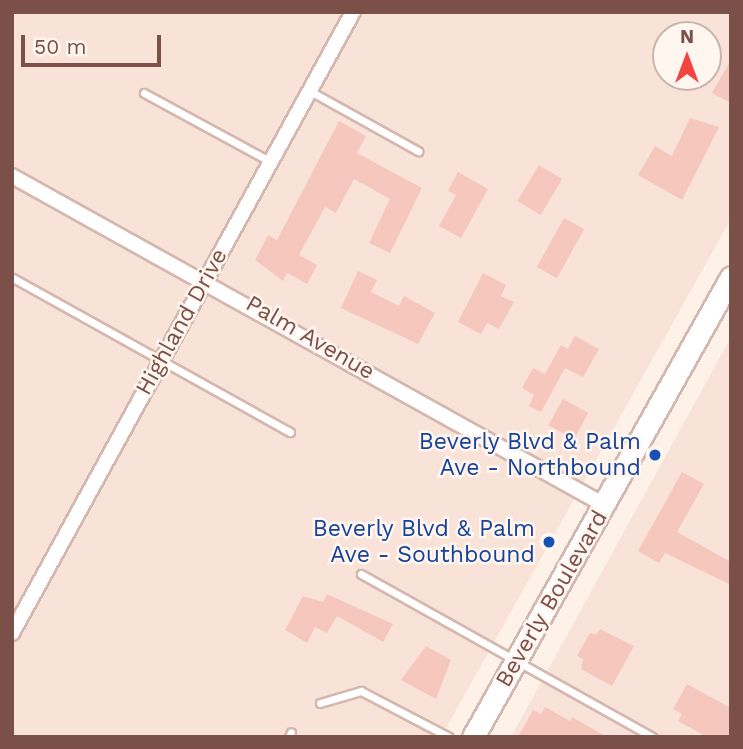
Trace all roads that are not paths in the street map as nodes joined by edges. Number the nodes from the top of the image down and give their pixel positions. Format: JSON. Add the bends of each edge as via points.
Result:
{"nodes":[{"id":1,"x":353,"y":12,"type":"edge"},
{"id":2,"x":310,"y":91,"type":"junction"},
{"id":3,"x":144,"y":93,"type":"dead end"},
{"id":4,"x":418,"y":152,"type":"dead end"},
{"id":5,"x":271,"y":162,"type":"junction"},
{"id":6,"x":12,"y":176,"type":"edge"},
{"id":7,"x":731,"y":277,"type":"edge"},
{"id":8,"x":13,"y":278,"type":"edge"},
{"id":9,"x":206,"y":279,"type":"junction"},
{"id":10,"x":160,"y":362,"type":"junction"},
{"id":11,"x":290,"y":432,"type":"dead end"},
{"id":12,"x":606,"y":506,"type":"junction"},
{"id":13,"x":360,"y":574,"type":"dead end"},
{"id":14,"x":12,"y":633,"type":"edge"},
{"id":15,"x":518,"y":659,"type":"junction"},
{"id":16,"x":320,"y":703,"type":"dead end"},
{"id":17,"x":449,"y":737,"type":"edge"},
{"id":18,"x":473,"y":737,"type":"edge"},
{"id":19,"x":653,"y":737,"type":"edge"}],
"edges":[{"from":1,"to":2,"type":"street","name":"Highland Drive"},
{"from":2,"to":4,"type":"lane"},
{"from":2,"to":5,"type":"street","name":"Highland Drive"},
{"from":3,"to":5,"type":"lane"},
{"from":5,"to":9,"type":"street","name":"Highland Drive"},
{"from":6,"to":9,"type":"street","name":"Palm Avenue"},
{"from":7,"to":12,"type":"main road","name":"Beverly Boulevard"},
{"from":8,"to":10,"type":"lane"},
{"from":9,"to":10,"type":"street","name":"Highland Drive"},
{"from":9,"to":12,"type":"street","name":"Palm Avenue"},
{"from":10,"to":11,"type":"lane"},
{"from":10,"to":14,"type":"street","name":"Highland Drive"},
{"from":12,"to":15,"type":"main road","name":"Beverly Boulevard"},
{"from":13,"to":15,"type":"lane"},
{"from":15,"to":18,"type":"main road","name":"Beverly Boulevard"},
{"from":15,"to":19,"type":"lane"},
{"from":16,"to":17,"type":"lane","via":[[361,691]]}]}
